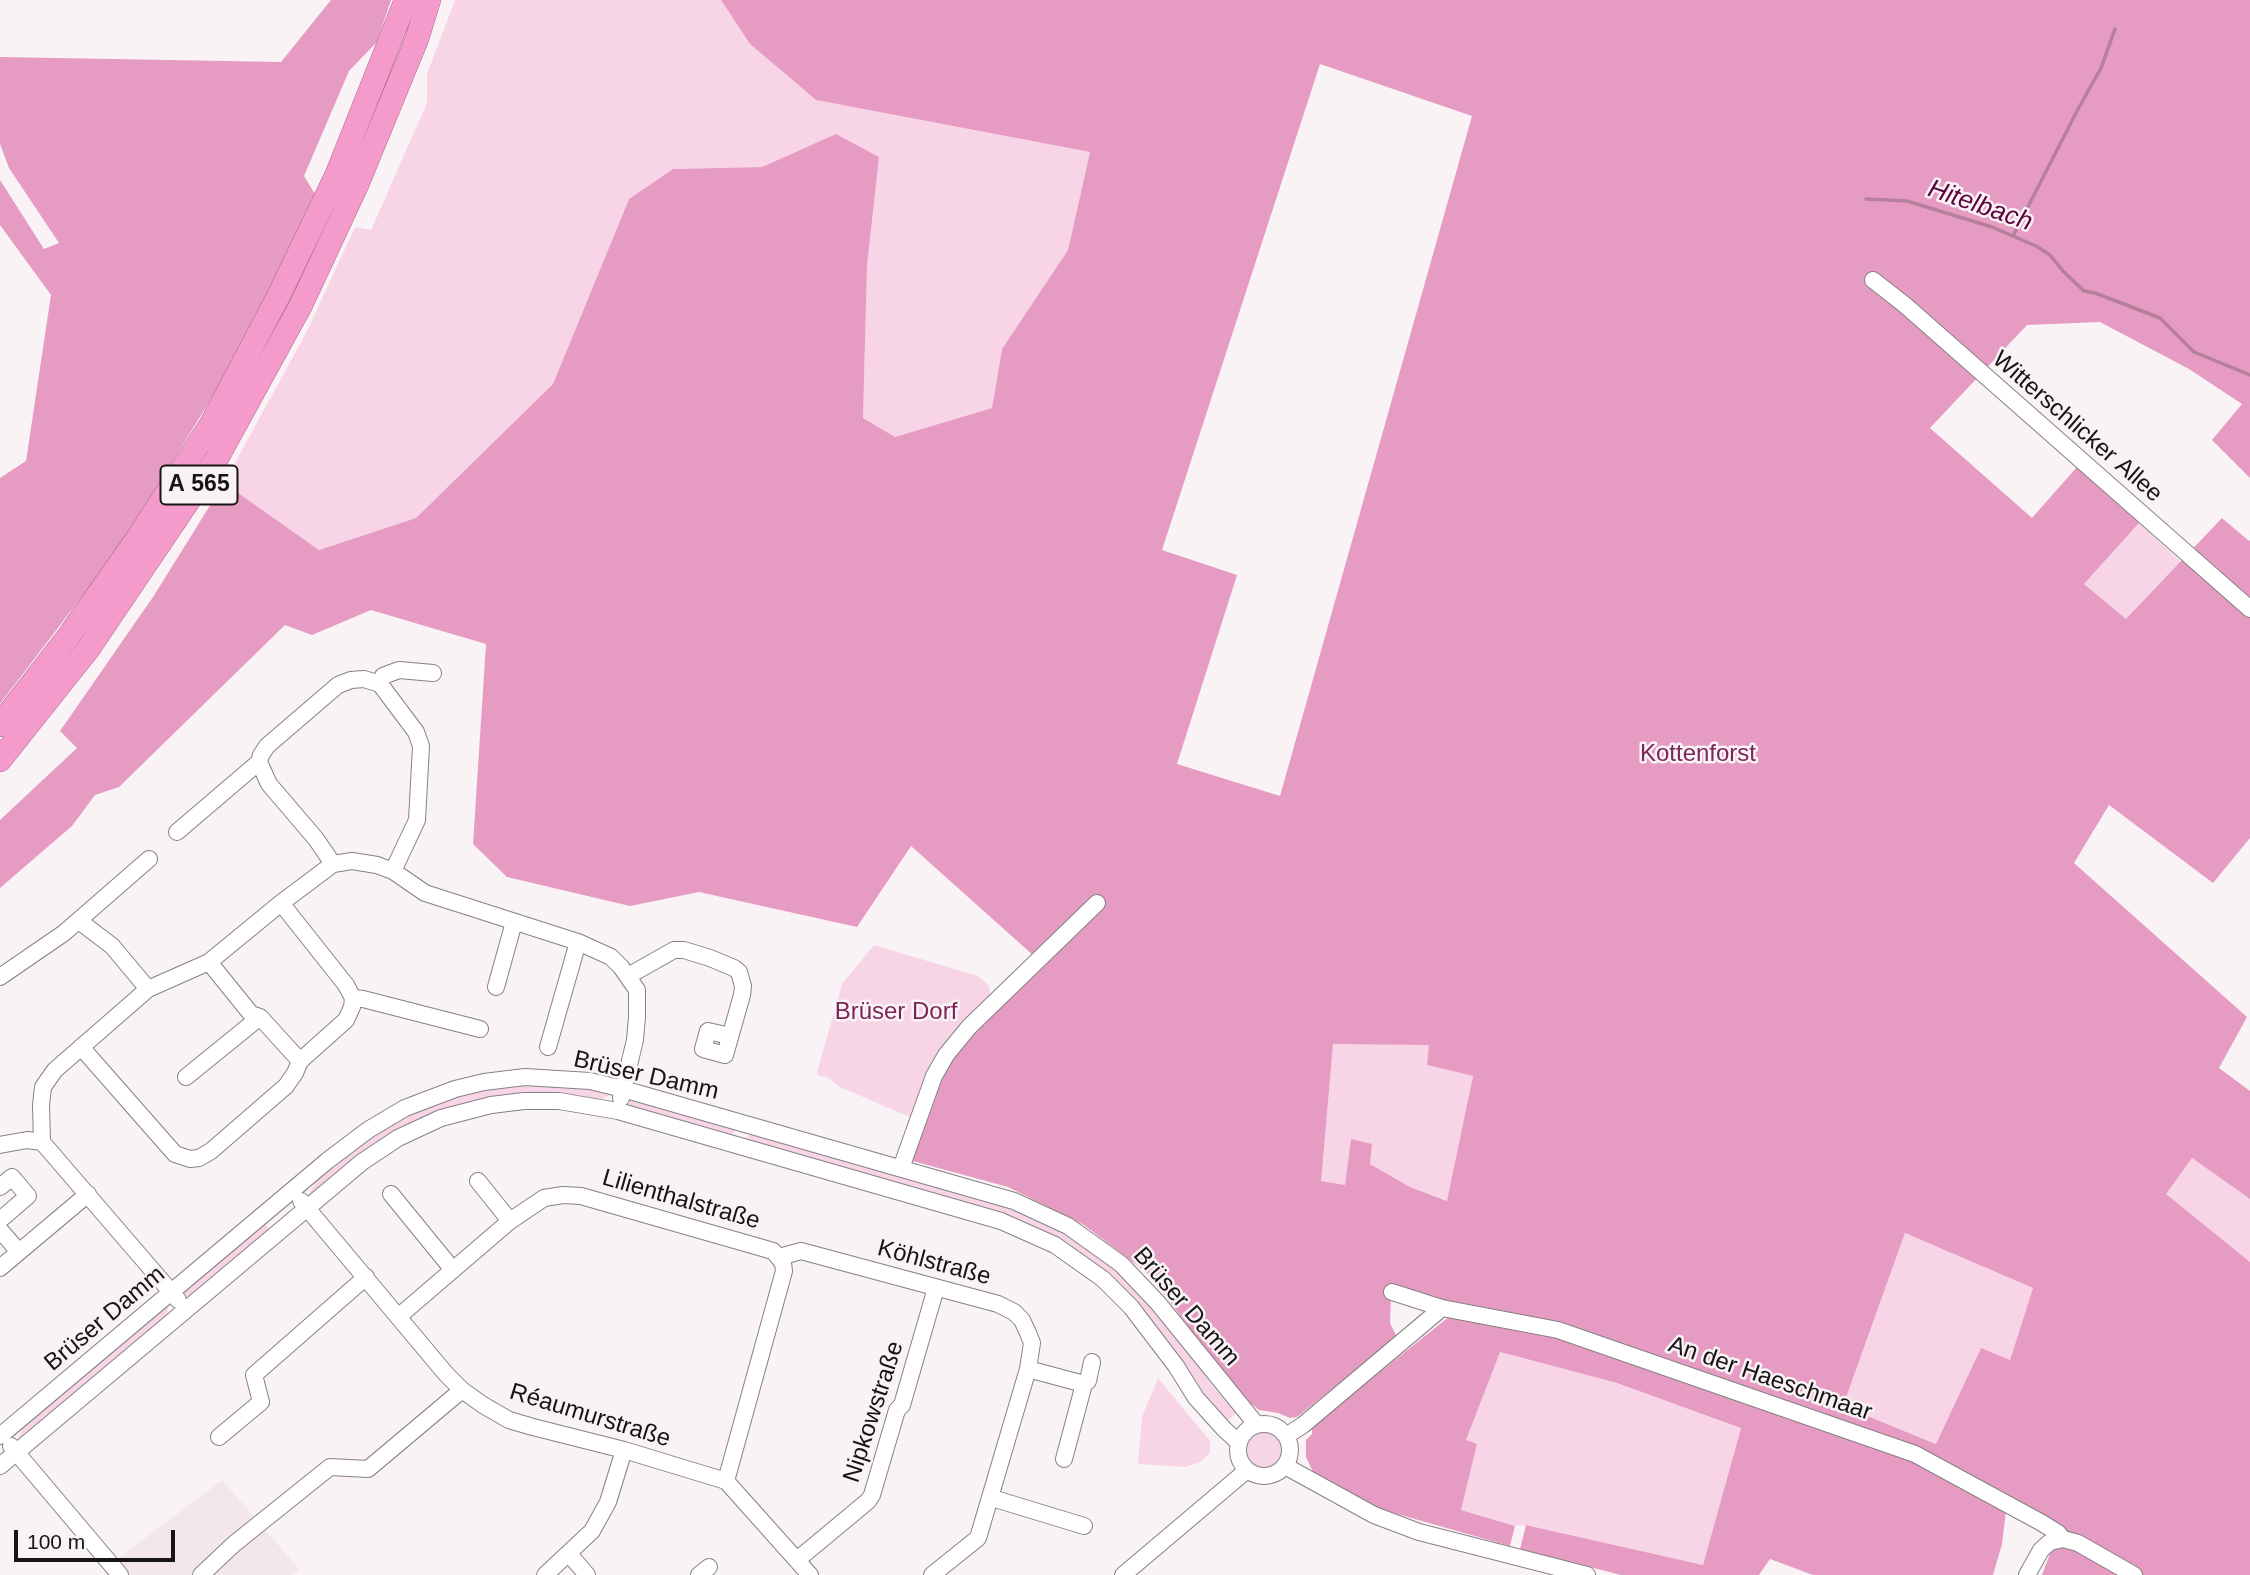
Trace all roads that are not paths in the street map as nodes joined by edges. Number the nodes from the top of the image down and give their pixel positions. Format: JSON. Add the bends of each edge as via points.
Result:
{"nodes":[{"id":1,"x":406,"y":0,"type":"edge"},
{"id":2,"x":429,"y":0,"type":"edge"},
{"id":3,"x":1873,"y":280,"type":"dead end"},
{"id":4,"x":2250,"y":609,"type":"edge"},
{"id":5,"x":433,"y":673,"type":"dead end"},
{"id":6,"x":380,"y":684,"type":"junction"},
{"id":7,"x":0,"y":725,"type":"edge"},
{"id":8,"x":0,"y":760,"type":"edge"},
{"id":9,"x":259,"y":762,"type":"junction"},
{"id":10,"x":177,"y":832,"type":"dead end"},
{"id":11,"x":149,"y":859,"type":"dead end"},
{"id":12,"x":333,"y":864,"type":"junction"},
{"id":13,"x":393,"y":871,"type":"junction"},
{"id":14,"x":281,"y":903,"type":"junction"},
{"id":15,"x":1097,"y":904,"type":"dead end"},
{"id":16,"x":79,"y":921,"type":"junction"},
{"id":17,"x":514,"y":922,"type":"junction"},
{"id":18,"x":578,"y":942,"type":"junction"},
{"id":19,"x":209,"y":962,"type":"junction"},
{"id":20,"x":628,"y":976,"type":"junction"},
{"id":21,"x":0,"y":977,"type":"edge"},
{"id":22,"x":496,"y":986,"type":"dead end"},
{"id":23,"x":148,"y":989,"type":"junction"},
{"id":24,"x":353,"y":998,"type":"junction"},
{"id":25,"x":260,"y":1017,"type":"junction"},
{"id":26,"x":480,"y":1028,"type":"dead end"},
{"id":27,"x":730,"y":1036,"type":"dead end"},
{"id":28,"x":81,"y":1047,"type":"junction"},
{"id":29,"x":548,"y":1047,"type":"dead end"},
{"id":30,"x":300,"y":1061,"type":"junction"},
{"id":31,"x":186,"y":1077,"type":"dead end"},
{"id":32,"x":623,"y":1089,"type":"junction"},
{"id":33,"x":618,"y":1111,"type":"junction"},
{"id":34,"x":41,"y":1142,"type":"junction"},
{"id":35,"x":0,"y":1145,"type":"edge"},
{"id":36,"x":901,"y":1168,"type":"junction"},
{"id":37,"x":478,"y":1181,"type":"dead end"},
{"id":38,"x":0,"y":1187,"type":"edge"},
{"id":39,"x":293,"y":1191,"type":"junction"},
{"id":40,"x":88,"y":1194,"type":"junction"},
{"id":41,"x":391,"y":1194,"type":"dead end"},
{"id":42,"x":307,"y":1209,"type":"junction"},
{"id":43,"x":0,"y":1220,"type":"edge"},
{"id":44,"x":510,"y":1221,"type":"junction"},
{"id":45,"x":0,"y":1230,"type":"edge"},
{"id":46,"x":19,"y":1252,"type":"junction"},
{"id":47,"x":779,"y":1256,"type":"junction"},
{"id":48,"x":0,"y":1268,"type":"edge"},
{"id":49,"x":453,"y":1270,"type":"junction"},
{"id":50,"x":366,"y":1277,"type":"junction"},
{"id":51,"x":936,"y":1288,"type":"junction"},
{"id":52,"x":171,"y":1292,"type":"junction"},
{"id":53,"x":1392,"y":1292,"type":"dead end"},
{"id":54,"x":1442,"y":1308,"type":"junction"},
{"id":55,"x":186,"y":1310,"type":"junction"},
{"id":56,"x":398,"y":1317,"type":"junction"},
{"id":57,"x":1093,"y":1362,"type":"dead end"},
{"id":58,"x":1028,"y":1369,"type":"junction"},
{"id":59,"x":1084,"y":1384,"type":"junction"},
{"id":60,"x":462,"y":1390,"type":"junction"},
{"id":61,"x":1256,"y":1424,"type":"junction"},
{"id":62,"x":1,"y":1436,"type":"edge"},
{"id":63,"x":1286,"y":1436,"type":"junction"},
{"id":64,"x":219,"y":1437,"type":"dead end"},
{"id":65,"x":1238,"y":1442,"type":"junction"},
{"id":66,"x":624,"y":1450,"type":"junction"},
{"id":67,"x":16,"y":1452,"type":"junction"},
{"id":68,"x":1064,"y":1459,"type":"dead end"},
{"id":69,"x":0,"y":1466,"type":"edge"},
{"id":70,"x":1285,"y":1466,"type":"junction"},
{"id":71,"x":1246,"y":1471,"type":"junction"},
{"id":72,"x":726,"y":1481,"type":"junction"},
{"id":73,"x":992,"y":1498,"type":"junction"},
{"id":74,"x":1084,"y":1525,"type":"dead end"},
{"id":75,"x":2063,"y":1539,"type":"junction"},
{"id":76,"x":570,"y":1555,"type":"junction"},
{"id":77,"x":802,"y":1570,"type":"edge"},
{"id":78,"x":120,"y":1575,"type":"edge"},
{"id":79,"x":201,"y":1575,"type":"edge"},
{"id":80,"x":545,"y":1575,"type":"edge"},
{"id":81,"x":587,"y":1575,"type":"edge"},
{"id":82,"x":932,"y":1575,"type":"edge"},
{"id":83,"x":1123,"y":1575,"type":"edge"},
{"id":84,"x":1587,"y":1575,"type":"edge"},
{"id":85,"x":2027,"y":1575,"type":"edge"},
{"id":86,"x":2134,"y":1575,"type":"edge"}],
"edges":[{"from":1,"to":7,"type":"highway","number":"A 565","via":[[337,174],[210,426],[71,633]]},
{"from":2,"to":8,"type":"highway","number":"A 565","via":[[357,186],[301,305],[216,460],[89,648]]},
{"from":3,"to":4,"type":"street","name":"Witterschlicker Allee"},
{"from":5,"to":6,"type":"street","via":[[399,670],[383,676]]},
{"from":6,"to":9,"type":"street","via":[[364,679],[338,685],[267,746]]},
{"from":6,"to":13,"type":"street","via":[[416,732],[421,746],[417,820]]},
{"from":9,"to":10,"type":"street"},
{"from":9,"to":12,"type":"street","via":[[269,784]]},
{"from":11,"to":16,"type":"street"},
{"from":12,"to":13,"type":"street","via":[[367,862]]},
{"from":12,"to":14,"type":"street"},
{"from":13,"to":17,"type":"street","via":[[425,893]]},
{"from":14,"to":19,"type":"street"},
{"from":14,"to":24,"type":"street"},
{"from":15,"to":36,"type":"street","via":[[969,1027],[946,1055]]},
{"from":16,"to":21,"type":"street"},
{"from":16,"to":23,"type":"street","via":[[112,946]]},
{"from":17,"to":18,"type":"street"},
{"from":17,"to":22,"type":"street"},
{"from":18,"to":20,"type":"street","via":[[611,957]]},
{"from":18,"to":29,"type":"street"},
{"from":19,"to":23,"type":"street"},
{"from":19,"to":25,"type":"street","via":[[251,1014]]},
{"from":20,"to":27,"type":"street","via":[[674,950],[734,968],[743,978],[743,986]]},
{"from":20,"to":32,"type":"street","via":[[637,990],[637,1017]]},
{"from":23,"to":28,"type":"street"},
{"from":24,"to":26,"type":"street"},
{"from":24,"to":30,"type":"street","via":[[346,1020]]},
{"from":25,"to":30,"type":"street"},
{"from":25,"to":31,"type":"street"},
{"from":28,"to":30,"type":"street","via":[[165,1145],[190,1159],[211,1151],[286,1086]]},
{"from":28,"to":34,"type":"street","via":[[43,1087]]},
{"from":32,"to":33,"type":"street"},
{"from":32,"to":36,"type":"street","name":"Brüser Damm"},
{"from":32,"to":39,"type":"street","name":"Brüser Damm","via":[[590,1081],[526,1077],[456,1089],[405,1108],[368,1130]]},
{"from":33,"to":42,"type":"street","name":"Brüser Damm","via":[[559,1101],[524,1101],[458,1112],[383,1148]]},
{"from":33,"to":65,"type":"street","name":"Brüser Damm","via":[[1002,1221],[1055,1245],[1103,1279],[1131,1307],[1196,1398]]},
{"from":34,"to":35,"type":"street"},
{"from":34,"to":40,"type":"street"},
{"from":36,"to":61,"type":"street","name":"Brüser Damm","via":[[1014,1201],[1068,1226],[1121,1264]]},
{"from":37,"to":44,"type":"street"},
{"from":38,"to":43,"type":"street","via":[[12,1177],[28,1196]]},
{"from":39,"to":42,"type":"street","name":"Réaumurstraße"},
{"from":39,"to":52,"type":"street","name":"Brüser Damm"},
{"from":40,"to":46,"type":"street"},
{"from":40,"to":52,"type":"street"},
{"from":41,"to":49,"type":"street"},
{"from":42,"to":50,"type":"street","name":"Réaumurstraße"},
{"from":42,"to":55,"type":"street","name":"Brüser Damm"},
{"from":44,"to":47,"type":"street","name":"Lilienthalstraße","via":[[544,1198],[581,1196],[766,1248]]},
{"from":44,"to":49,"type":"street","name":"Lilienthalstraße"},
{"from":45,"to":46,"type":"street"},
{"from":46,"to":48,"type":"street"},
{"from":47,"to":51,"type":"street","name":"Köhlstraße","via":[[801,1251]]},
{"from":47,"to":72,"type":"street","name":"Lilienthalstraße","via":[[784,1271]]},
{"from":49,"to":56,"type":"street","name":"Lilienthalstraße"},
{"from":50,"to":56,"type":"street","name":"Réaumurstraße"},
{"from":50,"to":64,"type":"street","via":[[254,1374],[261,1402]]},
{"from":51,"to":58,"type":"street","name":"Köhlstraße","via":[[1014,1312],[1032,1343]]},
{"from":51,"to":77,"type":"street","name":"Nipkowstraße","via":[[872,1495]]},
{"from":52,"to":55,"type":"street"},
{"from":52,"to":62,"type":"street","name":"Brüser Damm"},
{"from":53,"to":54,"type":"street","name":"An der Haeschmaar"},
{"from":54,"to":63,"type":"street"},
{"from":54,"to":75,"type":"street","name":"An der Haeschmaar","via":[[1558,1330],[1915,1454]]},
{"from":55,"to":67,"type":"street","name":"Brüser Damm"},
{"from":56,"to":60,"type":"street","name":"Réaumurstraße"},
{"from":57,"to":59,"type":"street"},
{"from":58,"to":59,"type":"street"},
{"from":58,"to":73,"type":"street","name":"Köhlstraße"},
{"from":59,"to":68,"type":"street"},
{"from":60,"to":66,"type":"street","name":"Réaumurstraße","via":[[509,1420]]},
{"from":60,"to":79,"type":"street","via":[[368,1469],[330,1467]]},
{"from":61,"to":63,"type":"street","name":"Brüser Damm","via":[[1273,1425]]},
{"from":61,"to":65,"type":"street"},
{"from":62,"to":67,"type":"street"},
{"from":63,"to":70,"type":"street","via":[[1290,1451]]},
{"from":65,"to":71,"type":"street","name":"Brüser Damm","via":[[1238,1458]]},
{"from":66,"to":72,"type":"street","name":"Réaumurstraße"},
{"from":66,"to":76,"type":"street","via":[[608,1502],[592,1531]]},
{"from":67,"to":69,"type":"street","name":"Brüser Damm"},
{"from":67,"to":78,"type":"street"},
{"from":70,"to":71,"type":"street","via":[[1271,1476]]},
{"from":70,"to":84,"type":"street","via":[[1374,1515]]},
{"from":71,"to":83,"type":"street"},
{"from":72,"to":77,"type":"street"},
{"from":73,"to":74,"type":"street"},
{"from":73,"to":82,"type":"street","name":"Köhlstraße","via":[[978,1538]]},
{"from":75,"to":85,"type":"street","via":[[2041,1550]]},
{"from":75,"to":86,"type":"street","name":"An der Haeschmaar"},
{"from":76,"to":80,"type":"street"},
{"from":76,"to":81,"type":"street"}]}
